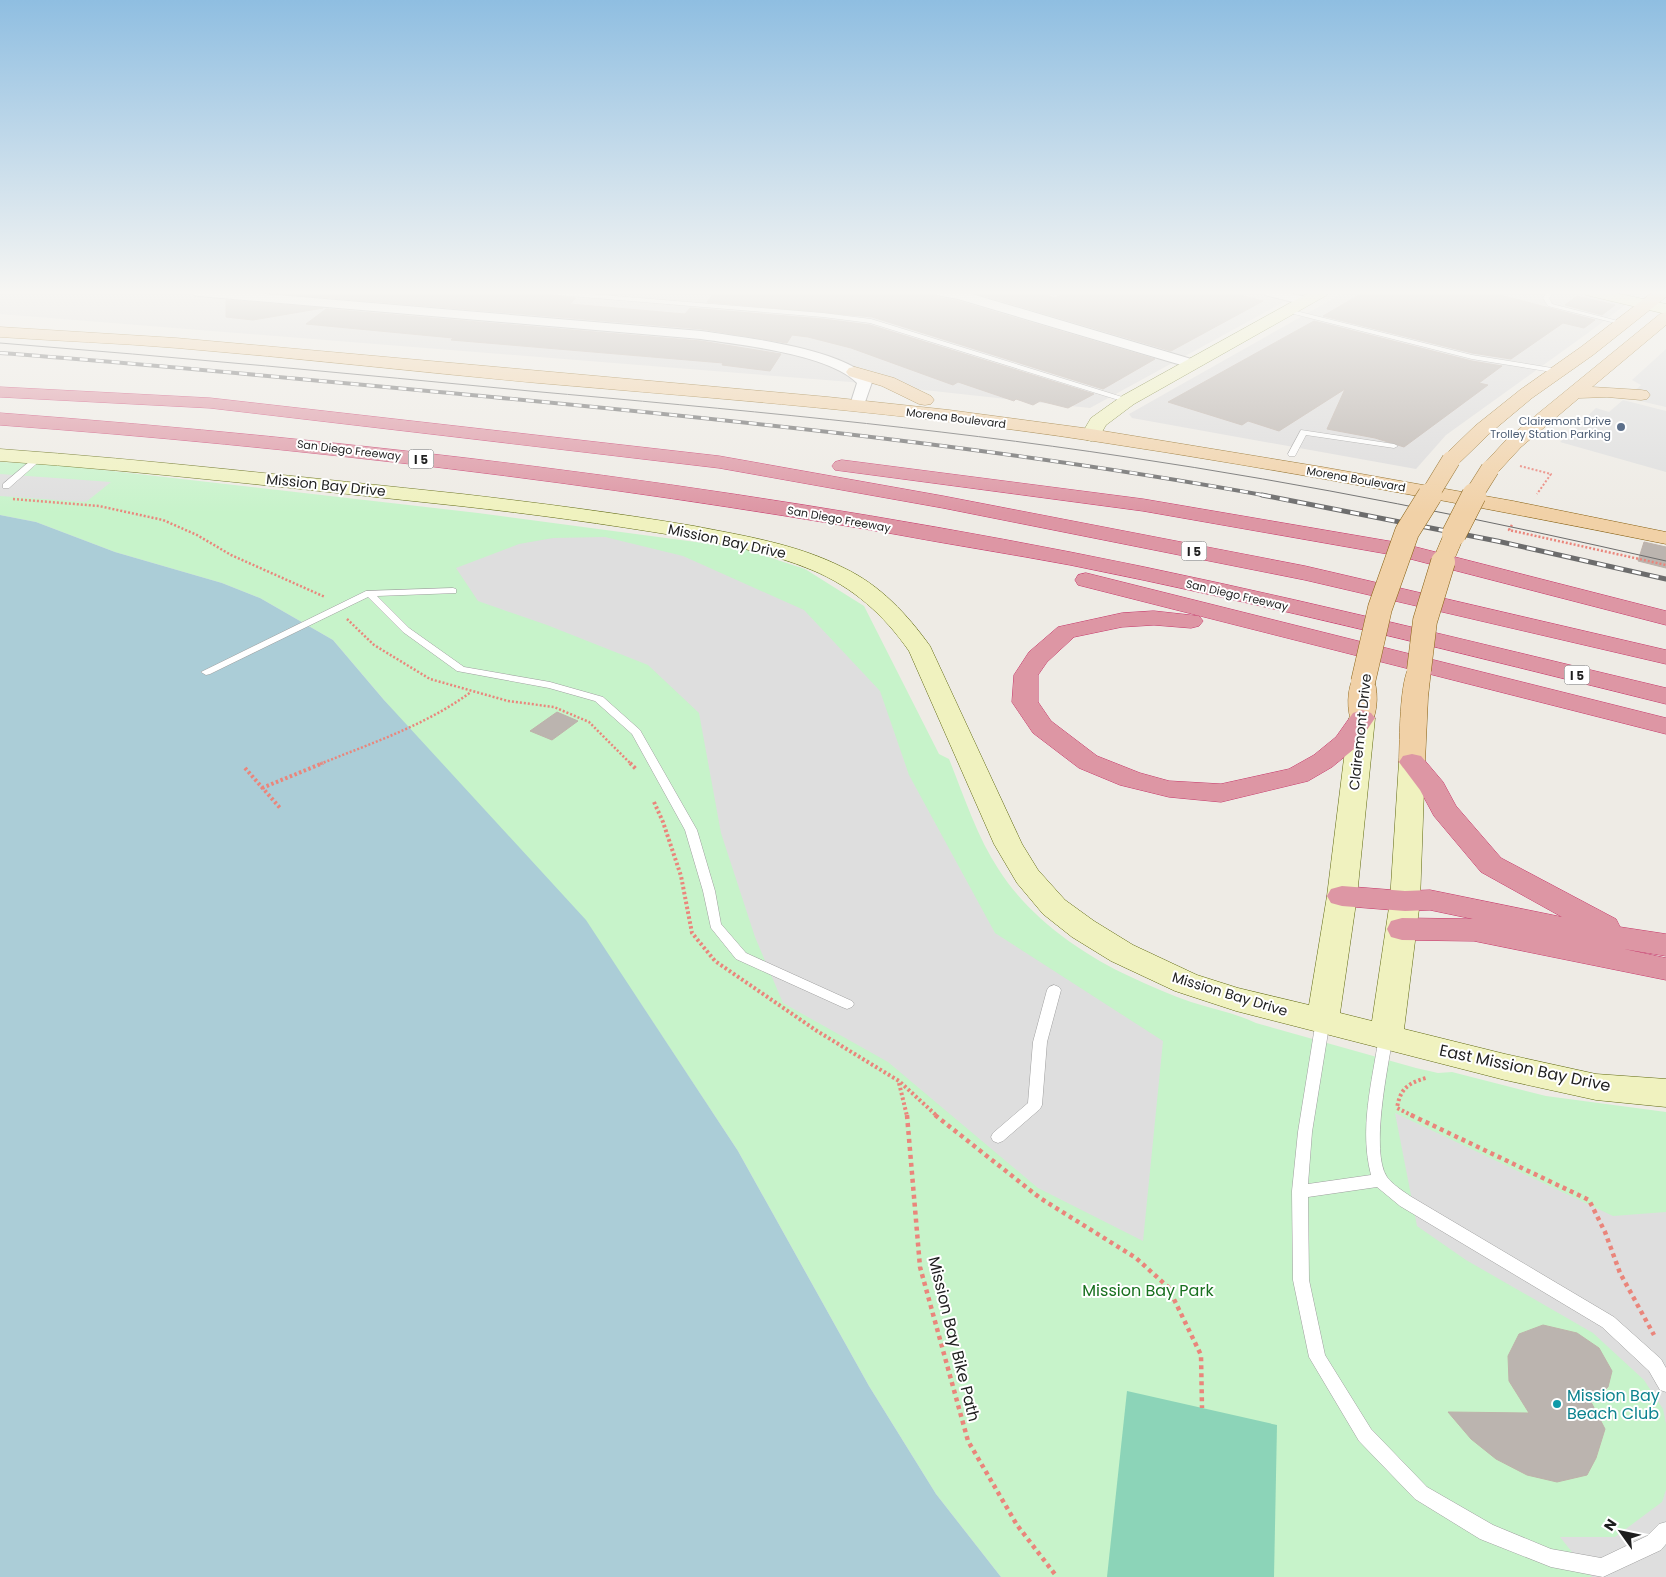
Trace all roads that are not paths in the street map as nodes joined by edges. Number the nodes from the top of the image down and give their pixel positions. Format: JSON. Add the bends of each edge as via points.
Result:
{"nodes":[{"id":1,"x":1608,"y":365,"type":"joint"},
{"id":2,"x":444,"y":366,"type":"edge"},
{"id":3,"x":531,"y":366,"type":"edge"},
{"id":4,"x":839,"y":366,"type":"edge"},
{"id":5,"x":1016,"y":366,"type":"edge"},
{"id":6,"x":1190,"y":366,"type":"edge"},
{"id":7,"x":1525,"y":366,"type":"edge"},
{"id":8,"x":1565,"y":366,"type":"edge"},
{"id":9,"x":1558,"y":371,"type":"junction"},
{"id":10,"x":856,"y":372,"type":"junction"},
{"id":11,"x":0,"y":392,"type":"edge"},
{"id":12,"x":1574,"y":393,"type":"junction"},
{"id":13,"x":859,"y":399,"type":"junction"},
{"id":14,"x":925,"y":400,"type":"junction"},
{"id":15,"x":1128,"y":400,"type":"junction"},
{"id":16,"x":0,"y":419,"type":"edge"},
{"id":17,"x":1094,"y":429,"type":"junction"},
{"id":18,"x":1394,"y":446,"type":"dead end"},
{"id":19,"x":1292,"y":454,"type":"junction"},
{"id":20,"x":0,"y":455,"type":"edge"},
{"id":21,"x":39,"y":458,"type":"junction"},
{"id":22,"x":719,"y":462,"type":"junction"},
{"id":23,"x":6,"y":486,"type":"dead end"},
{"id":24,"x":840,"y":518,"type":"junction"},
{"id":25,"x":1666,"y":525,"type":"edge"},
{"id":26,"x":1454,"y":534,"type":"junction"},
{"id":27,"x":1666,"y":538,"type":"edge"},
{"id":28,"x":1400,"y":550,"type":"junction"},
{"id":29,"x":1444,"y":562,"type":"junction"},
{"id":30,"x":1501,"y":576,"type":"junction"},
{"id":31,"x":453,"y":591,"type":"dead end"},
{"id":32,"x":369,"y":594,"type":"junction"},
{"id":33,"x":1666,"y":618,"type":"edge"},
{"id":34,"x":1292,"y":633,"type":"junction"},
{"id":35,"x":1666,"y":657,"type":"edge"},
{"id":36,"x":206,"y":672,"type":"dead end"},
{"id":37,"x":1666,"y":696,"type":"edge"},
{"id":38,"x":1554,"y":697,"type":"junction"},
{"id":39,"x":1362,"y":718,"type":"junction"},
{"id":40,"x":1666,"y":726,"type":"edge"},
{"id":41,"x":1666,"y":733,"type":"edge"},
{"id":42,"x":1412,"y":762,"type":"junction"},
{"id":43,"x":1342,"y":896,"type":"junction"},
{"id":44,"x":1403,"y":915,"type":"junction"},
{"id":45,"x":1631,"y":939,"type":"junction"},
{"id":46,"x":1666,"y":945,"type":"edge"},
{"id":47,"x":1666,"y":969,"type":"edge"},
{"id":48,"x":1054,"y":990,"type":"dead end"},
{"id":49,"x":847,"y":1004,"type":"dead end"},
{"id":50,"x":1323,"y":1020,"type":"junction"},
{"id":51,"x":1386,"y":1036,"type":"junction"},
{"id":52,"x":1666,"y":1093,"type":"edge"},
{"id":53,"x":998,"y":1137,"type":"dead end"},
{"id":54,"x":1380,"y":1180,"type":"junction"},
{"id":55,"x":1300,"y":1191,"type":"junction"},
{"id":56,"x":1666,"y":1384,"type":"edge"},
{"id":57,"x":1666,"y":1531,"type":"edge"}],
"edges":[{"from":1,"to":12,"type":"main road"},
{"from":1,"to":12,"type":"main road","via":[[1615,380],[1641,395]]},
{"from":2,"to":13,"type":"main road","name":"Morena Boulevard"},
{"from":3,"to":13,"type":"main road","name":"Morena Boulevard","via":[[829,388]]},
{"from":4,"to":10,"type":"street"},
{"from":5,"to":15,"type":"lane"},
{"from":6,"to":15,"type":"main road"},
{"from":7,"to":9,"type":"lane"},
{"from":8,"to":9,"type":"main road","name":"Clairemont Drive"},
{"from":9,"to":28,"type":"main road","name":"Clairemont Drive","bridge":true,"via":[[1482,430],[1451,460],[1407,532]]},
{"from":10,"to":13,"type":"street","via":[[865,382]]},
{"from":10,"to":14,"type":"main road","via":[[888,382]]},
{"from":11,"to":22,"type":"highway","number":"I 5","via":[[210,403]]},
{"from":12,"to":26,"type":"main road","bridge":true,"via":[[1514,443],[1490,469]]},
{"from":13,"to":14,"type":"main road","name":"Morena Boulevard"},
{"from":13,"to":17,"type":"main road","name":"Morena Boulevard"},
{"from":14,"to":17,"type":"main road","name":"Morena Boulevard"},
{"from":15,"to":17,"type":"main road"},
{"from":16,"to":24,"type":"highway","name":"San Diego Freeway","number":"I 5","via":[[362,451],[597,481]]},
{"from":17,"to":19,"type":"main road","name":"Morena Boulevard"},
{"from":17,"to":27,"type":"main road","name":"Morena Boulevard","via":[[1513,506]]},
{"from":18,"to":19,"type":"lane","via":[[1304,432]]},
{"from":19,"to":25,"type":"main road","name":"Morena Boulevard"},
{"from":20,"to":21,"type":"main road","name":"Mission Bay Drive"},
{"from":21,"to":23,"type":"lane"},
{"from":21,"to":50,"type":"main road","name":"Mission Bay Drive","via":[[580,514],[745,542],[822,566],[863,588],[905,627],[921,651],[1008,844],[1027,876],[1054,907],[1122,953],[1177,979],[1236,999]]},
{"from":22,"to":28,"type":"highway","via":[[815,463],[1143,505]]},
{"from":22,"to":35,"type":"highway","number":"I 5","via":[[1278,568]]},
{"from":24,"to":34,"type":"highway"},
{"from":24,"to":37,"type":"highway","name":"San Diego Freeway","number":"I 5","via":[[1100,565],[1395,630]]},
{"from":26,"to":29,"type":"main road"},
{"from":26,"to":30,"type":"highway","via":[[1470,556]]},
{"from":28,"to":29,"type":"highway"},
{"from":28,"to":39,"type":"main road","name":"Clairemont Drive","bridge":true,"via":[[1380,608],[1363,682]]},
{"from":29,"to":30,"type":"highway"},
{"from":29,"to":42,"type":"main road","bridge":true,"via":[[1425,621]]},
{"from":30,"to":33,"type":"highway"},
{"from":31,"to":32,"type":"lane"},
{"from":32,"to":36,"type":"lane"},
{"from":32,"to":49,"type":"lane","via":[[406,630],[461,669],[550,684],[599,699],[636,732],[691,830],[709,891],[715,925],[741,956]]},
{"from":34,"to":38,"type":"highway"},
{"from":34,"to":39,"type":"highway","via":[[1154,618],[1085,626],[1066,632],[1038,657],[1026,676],[1025,702],[1042,727],[1088,762],[1130,779],[1169,789],[1221,793],[1298,775],[1323,761],[1345,742]]},
{"from":38,"to":40,"type":"highway"},
{"from":38,"to":41,"type":"highway"},
{"from":39,"to":43,"type":"main road","name":"Clairemont Drive"},
{"from":42,"to":44,"type":"main road"},
{"from":42,"to":45,"type":"highway","via":[[1433,788],[1444,810],[1491,865],[1574,912]]},
{"from":43,"to":44,"type":"highway"},
{"from":43,"to":50,"type":"main road","name":"Clairemont Drive"},
{"from":44,"to":45,"type":"highway","via":[[1430,900]]},
{"from":44,"to":47,"type":"highway"},
{"from":44,"to":51,"type":"main road"},
{"from":45,"to":46,"type":"highway"},
{"from":48,"to":53,"type":"lane","via":[[1040,1042],[1035,1105]]},
{"from":50,"to":51,"type":"main road","name":"Mission Bay Drive"},
{"from":50,"to":55,"type":"lane","via":[[1305,1132]]},
{"from":51,"to":52,"type":"main road","name":"East Mission Bay Drive","via":[[1596,1087]]},
{"from":51,"to":54,"type":"lane","via":[[1373,1119],[1373,1155]]},
{"from":54,"to":55,"type":"lane"},
{"from":54,"to":56,"type":"lane","via":[[1404,1200],[1608,1322],[1655,1365]]},
{"from":55,"to":57,"type":"lane","via":[[1301,1280],[1317,1357],[1365,1435],[1421,1493],[1487,1532],[1551,1558],[1602,1568],[1654,1543]]}]}
